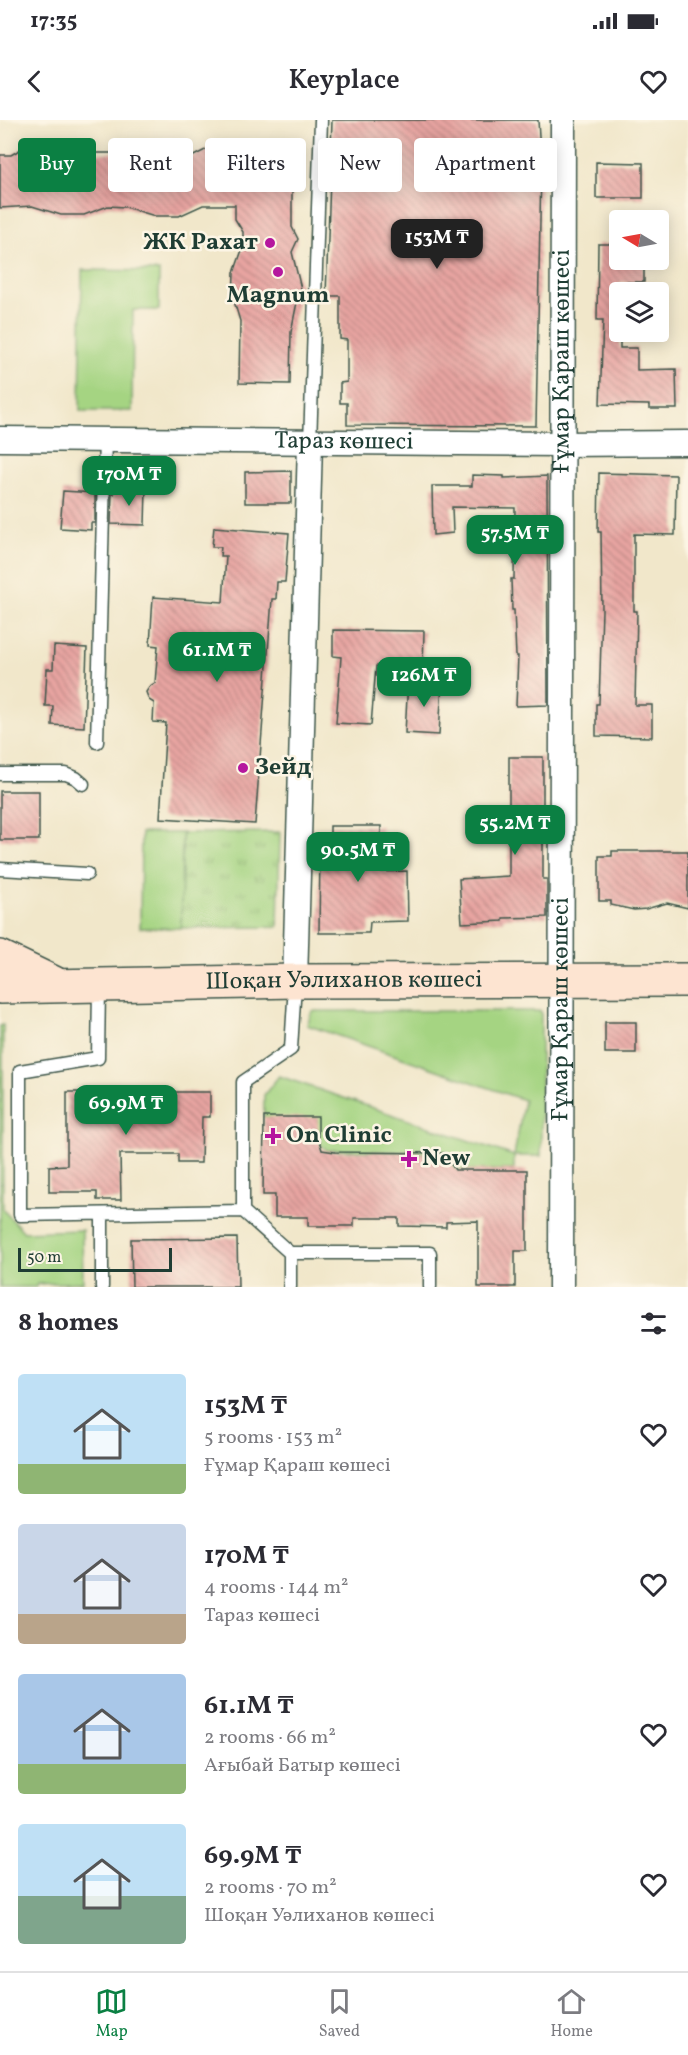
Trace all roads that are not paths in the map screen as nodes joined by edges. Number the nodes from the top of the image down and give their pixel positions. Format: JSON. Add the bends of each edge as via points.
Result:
{"nodes":[{"id":1,"x":321,"y":120,"type":"edge"},
{"id":2,"x":563,"y":120,"type":"edge"},
{"id":3,"x":105,"y":438,"type":"junction"},
{"id":4,"x":0,"y":439,"type":"edge"},
{"id":5,"x":310,"y":442,"type":"junction"},
{"id":6,"x":688,"y":443,"type":"edge"},
{"id":7,"x":561,"y":444,"type":"junction"},
{"id":8,"x":97,"y":742,"type":"dead end"},
{"id":9,"x":0,"y":774,"type":"edge"},
{"id":10,"x":83,"y":784,"type":"dead end"},
{"id":11,"x":0,"y":869,"type":"edge"},
{"id":12,"x":87,"y":874,"type":"dead end"},
{"id":13,"x":0,"y":957,"type":"edge"},
{"id":14,"x":688,"y":980,"type":"edge"},
{"id":15,"x":295,"y":981,"type":"junction"},
{"id":16,"x":561,"y":981,"type":"junction"},
{"id":17,"x":99,"y":985,"type":"junction"},
{"id":18,"x":50,"y":986,"type":"junction"},
{"id":19,"x":0,"y":987,"type":"edge"},
{"id":20,"x":0,"y":1000,"type":"edge"},
{"id":21,"x":243,"y":1212,"type":"junction"},
{"id":22,"x":102,"y":1214,"type":"junction"},
{"id":23,"x":290,"y":1253,"type":"junction"},
{"id":24,"x":102,"y":1287,"type":"edge"},
{"id":25,"x":290,"y":1287,"type":"edge"},
{"id":26,"x":430,"y":1287,"type":"edge"},
{"id":27,"x":561,"y":1287,"type":"edge"}],
"edges":[{"from":1,"to":5,"type":"lane"},
{"from":2,"to":7,"type":"street","name":"Ғұмар Қараш көшесі"},
{"from":3,"to":4,"type":"street","name":"Тараз көшесі"},
{"from":3,"to":5,"type":"street","name":"Тараз көшесі"},
{"from":3,"to":8,"type":"lane"},
{"from":5,"to":7,"type":"street","name":"Тараз көшесі"},
{"from":5,"to":15,"type":"street"},
{"from":6,"to":7,"type":"street","name":"Тараз көшесі"},
{"from":7,"to":16,"type":"street","name":"Ғұмар Қараш көшесі"},
{"from":9,"to":10,"type":"lane","via":[[66,774]]},
{"from":11,"to":12,"type":"lane"},
{"from":13,"to":18,"type":"main road"},
{"from":14,"to":16,"type":"main road","name":"Шоқан Уәлиханов көшесі"},
{"from":15,"to":16,"type":"main road","name":"Шоқан Уәлиханов көшесі"},
{"from":15,"to":17,"type":"main road","name":"Шоқан Уәлиханов көшесі"},
{"from":15,"to":21,"type":"lane","via":[[291,1049],[243,1082]]},
{"from":16,"to":27,"type":"street","name":"Ғұмар Қараш көшесі"},
{"from":17,"to":18,"type":"main road","name":"Шоқан Уәлиханов көшесі"},
{"from":17,"to":22,"type":"lane","via":[[98,1058],[20,1071],[20,1215]]},
{"from":18,"to":19,"type":"main road","name":"Шоқан Уәлиханов көшесі"},
{"from":18,"to":20,"type":"main road"},
{"from":21,"to":22,"type":"lane"},
{"from":21,"to":23,"type":"lane"},
{"from":22,"to":24,"type":"lane"},
{"from":23,"to":25,"type":"lane"},
{"from":23,"to":26,"type":"lane","via":[[430,1253]]}]}
